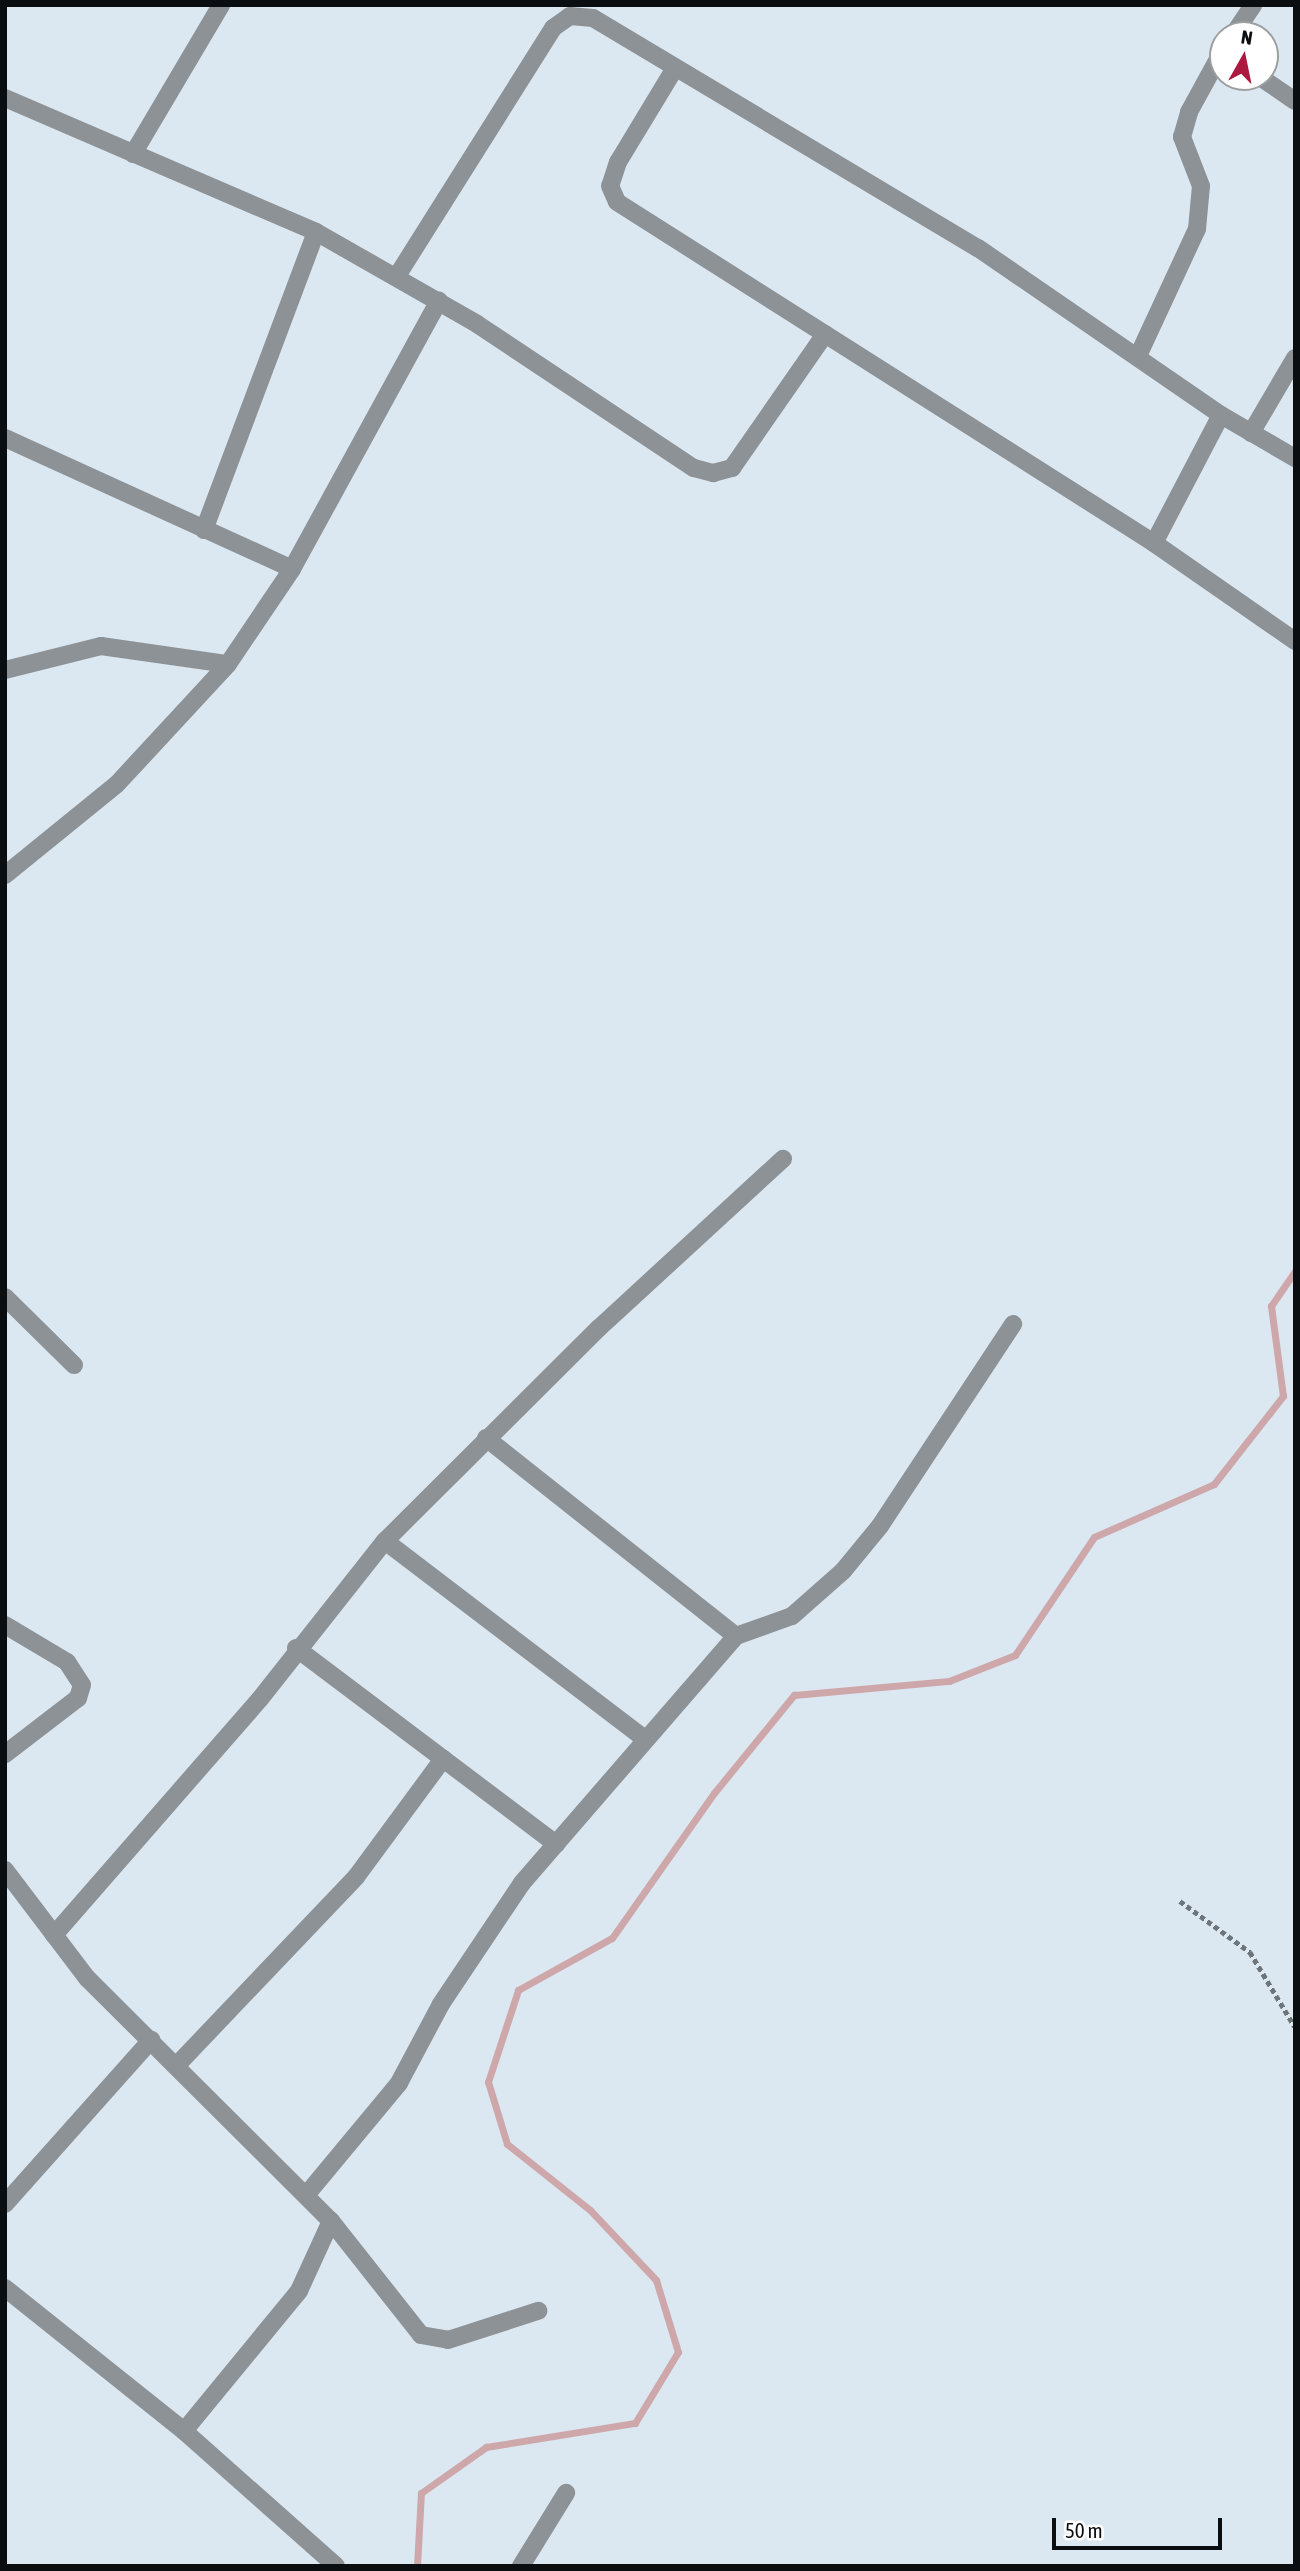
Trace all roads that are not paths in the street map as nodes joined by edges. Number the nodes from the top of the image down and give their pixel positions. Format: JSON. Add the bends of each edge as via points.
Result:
{"nodes":[{"id":1,"x":221,"y":5,"type":"edge"},
{"id":2,"x":1253,"y":5,"type":"edge"},
{"id":3,"x":1242,"y":21,"type":"edge"},
{"id":4,"x":675,"y":68,"type":"junction"},
{"id":5,"x":1209,"y":76,"type":"edge"},
{"id":6,"x":1279,"y":90,"type":"edge"},
{"id":7,"x":5,"y":98,"type":"edge"},
{"id":8,"x":1295,"y":101,"type":"edge"},
{"id":9,"x":133,"y":154,"type":"junction"},
{"id":10,"x":316,"y":232,"type":"junction"},
{"id":11,"x":397,"y":276,"type":"junction"},
{"id":12,"x":439,"y":301,"type":"junction"},
{"id":13,"x":825,"y":334,"type":"junction"},
{"id":14,"x":1138,"y":356,"type":"junction"},
{"id":15,"x":1295,"y":358,"type":"edge"},
{"id":16,"x":1221,"y":415,"type":"junction"},
{"id":17,"x":1251,"y":433,"type":"junction"},
{"id":18,"x":5,"y":438,"type":"edge"},
{"id":19,"x":1295,"y":458,"type":"edge"},
{"id":20,"x":204,"y":530,"type":"junction"},
{"id":21,"x":1154,"y":543,"type":"junction"},
{"id":22,"x":292,"y":569,"type":"junction"},
{"id":23,"x":1295,"y":641,"type":"edge"},
{"id":24,"x":228,"y":664,"type":"junction"},
{"id":25,"x":5,"y":670,"type":"edge"},
{"id":26,"x":7,"y":870,"type":"edge"},
{"id":27,"x":783,"y":1159,"type":"dead end"},
{"id":28,"x":5,"y":1297,"type":"edge"},
{"id":29,"x":1013,"y":1324,"type":"dead end"},
{"id":30,"x":74,"y":1365,"type":"dead end"},
{"id":31,"x":486,"y":1438,"type":"junction"},
{"id":32,"x":385,"y":1541,"type":"junction"},
{"id":33,"x":5,"y":1625,"type":"edge"},
{"id":34,"x":736,"y":1636,"type":"junction"},
{"id":35,"x":296,"y":1648,"type":"junction"},
{"id":36,"x":645,"y":1739,"type":"junction"},
{"id":37,"x":5,"y":1754,"type":"edge"},
{"id":38,"x":443,"y":1759,"type":"junction"},
{"id":39,"x":555,"y":1844,"type":"junction"},
{"id":40,"x":8,"y":1880,"type":"edge"},
{"id":41,"x":54,"y":1935,"type":"junction"},
{"id":42,"x":151,"y":2040,"type":"junction"},
{"id":43,"x":177,"y":2066,"type":"junction"},
{"id":44,"x":307,"y":2194,"type":"junction"},
{"id":45,"x":5,"y":2204,"type":"edge"},
{"id":46,"x":331,"y":2221,"type":"junction"},
{"id":47,"x":5,"y":2288,"type":"edge"},
{"id":48,"x":538,"y":2311,"type":"dead end"},
{"id":49,"x":184,"y":2431,"type":"junction"},
{"id":50,"x":566,"y":2493,"type":"dead end"},
{"id":51,"x":336,"y":2566,"type":"edge"},
{"id":52,"x":521,"y":2566,"type":"edge"}],
"edges":[{"from":1,"to":9,"type":"street"},
{"from":2,"to":3,"type":"street"},
{"from":4,"to":11,"type":"street","via":[[593,18],[562,19]]},
{"from":4,"to":13,"type":"street","via":[[618,162],[610,194]]},
{"from":4,"to":14,"type":"street","via":[[978,248]]},
{"from":5,"to":14,"type":"street","via":[[1189,112],[1182,137],[1201,186],[1197,229]]},
{"from":6,"to":8,"type":"street"},
{"from":7,"to":9,"type":"street"},
{"from":9,"to":10,"type":"street"},
{"from":10,"to":11,"type":"street"},
{"from":10,"to":20,"type":"street"},
{"from":11,"to":12,"type":"street"},
{"from":12,"to":13,"type":"street","via":[[694,467],[713,473],[732,468],[745,454],[780,392]]},
{"from":12,"to":22,"type":"street"},
{"from":13,"to":21,"type":"street"},
{"from":14,"to":16,"type":"street"},
{"from":15,"to":17,"type":"street"},
{"from":16,"to":17,"type":"street"},
{"from":16,"to":21,"type":"street"},
{"from":17,"to":19,"type":"street"},
{"from":18,"to":20,"type":"street"},
{"from":20,"to":22,"type":"street"},
{"from":21,"to":23,"type":"street"},
{"from":22,"to":24,"type":"street"},
{"from":24,"to":25,"type":"street","via":[[101,646]]},
{"from":24,"to":26,"type":"street","via":[[117,784]]},
{"from":27,"to":31,"type":"street"},
{"from":28,"to":30,"type":"street"},
{"from":29,"to":34,"type":"street","via":[[880,1526],[843,1571],[792,1616]]},
{"from":31,"to":32,"type":"street"},
{"from":31,"to":34,"type":"street"},
{"from":32,"to":35,"type":"street"},
{"from":32,"to":36,"type":"street"},
{"from":33,"to":37,"type":"street","via":[[67,1662],[82,1685],[78,1698]]},
{"from":34,"to":36,"type":"street"},
{"from":35,"to":38,"type":"street"},
{"from":35,"to":41,"type":"street","via":[[260,1699]]},
{"from":36,"to":39,"type":"street"},
{"from":38,"to":39,"type":"street"},
{"from":38,"to":43,"type":"street","via":[[356,1877]]},
{"from":39,"to":44,"type":"street","via":[[481,1939],[399,2083]]},
{"from":40,"to":41,"type":"street"},
{"from":41,"to":42,"type":"street"},
{"from":42,"to":43,"type":"street"},
{"from":42,"to":45,"type":"street"},
{"from":43,"to":44,"type":"street"},
{"from":44,"to":46,"type":"street"},
{"from":46,"to":48,"type":"street","via":[[421,2334],[448,2340]]},
{"from":46,"to":49,"type":"street","via":[[299,2291]]},
{"from":47,"to":49,"type":"street"},
{"from":49,"to":51,"type":"street"},
{"from":50,"to":52,"type":"street"}]}
